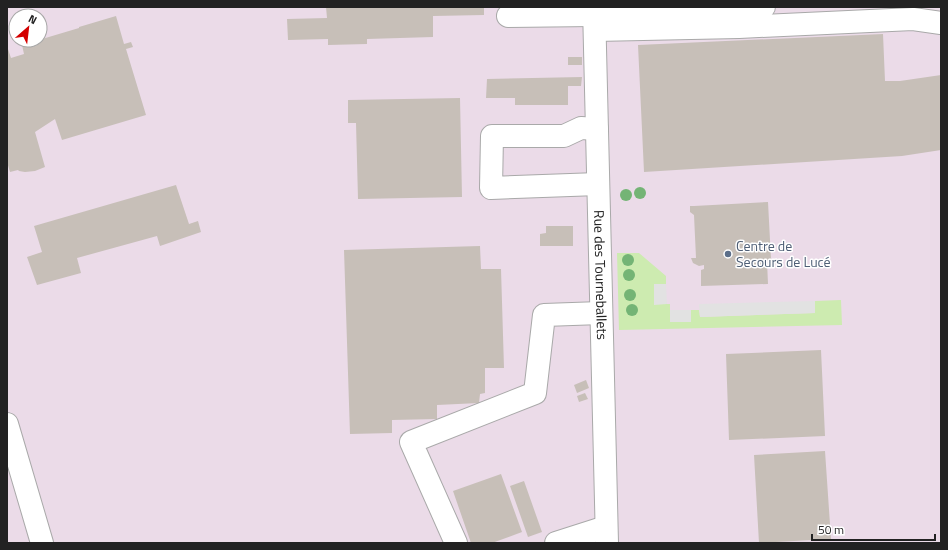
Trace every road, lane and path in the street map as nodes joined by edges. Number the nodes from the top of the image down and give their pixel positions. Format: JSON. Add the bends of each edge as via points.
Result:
{"nodes":[{"id":1,"x":764,"y":7,"type":"edge"},
{"id":2,"x":632,"y":10,"type":"edge"},
{"id":3,"x":508,"y":16,"type":"dead end"},
{"id":4,"x":594,"y":17,"type":"edge"},
{"id":5,"x":941,"y":23,"type":"edge"},
{"id":6,"x":597,"y":129,"type":"junction"},
{"id":7,"x":598,"y":184,"type":"junction"},
{"id":8,"x":601,"y":313,"type":"junction"},
{"id":9,"x":7,"y":424,"type":"edge"},
{"id":10,"x":607,"y":535,"type":"edge"},
{"id":11,"x":42,"y":543,"type":"edge"},
{"id":12,"x":456,"y":543,"type":"edge"},
{"id":13,"x":556,"y":543,"type":"edge"}],
"edges":[{"from":1,"to":2,"type":"street"},
{"from":2,"to":4,"type":"street"},
{"from":3,"to":4,"type":"street"},
{"from":4,"to":5,"type":"street","via":[[739,27],[913,19]]},
{"from":4,"to":6,"type":"street","name":"Rue des Tourneballets"},
{"from":6,"to":7,"type":"street","name":"Rue des Tourneballets"},
{"from":6,"to":7,"type":"street","via":[[581,128],[564,136],[492,136],[491,188]]},
{"from":7,"to":8,"type":"street","name":"Rue des Tourneballets"},
{"from":8,"to":10,"type":"street","name":"Rue des Tourneballets"},
{"from":8,"to":12,"type":"street","via":[[544,315],[535,393],[411,442]]},
{"from":9,"to":11,"type":"street"},
{"from":10,"to":13,"type":"street"}]}
